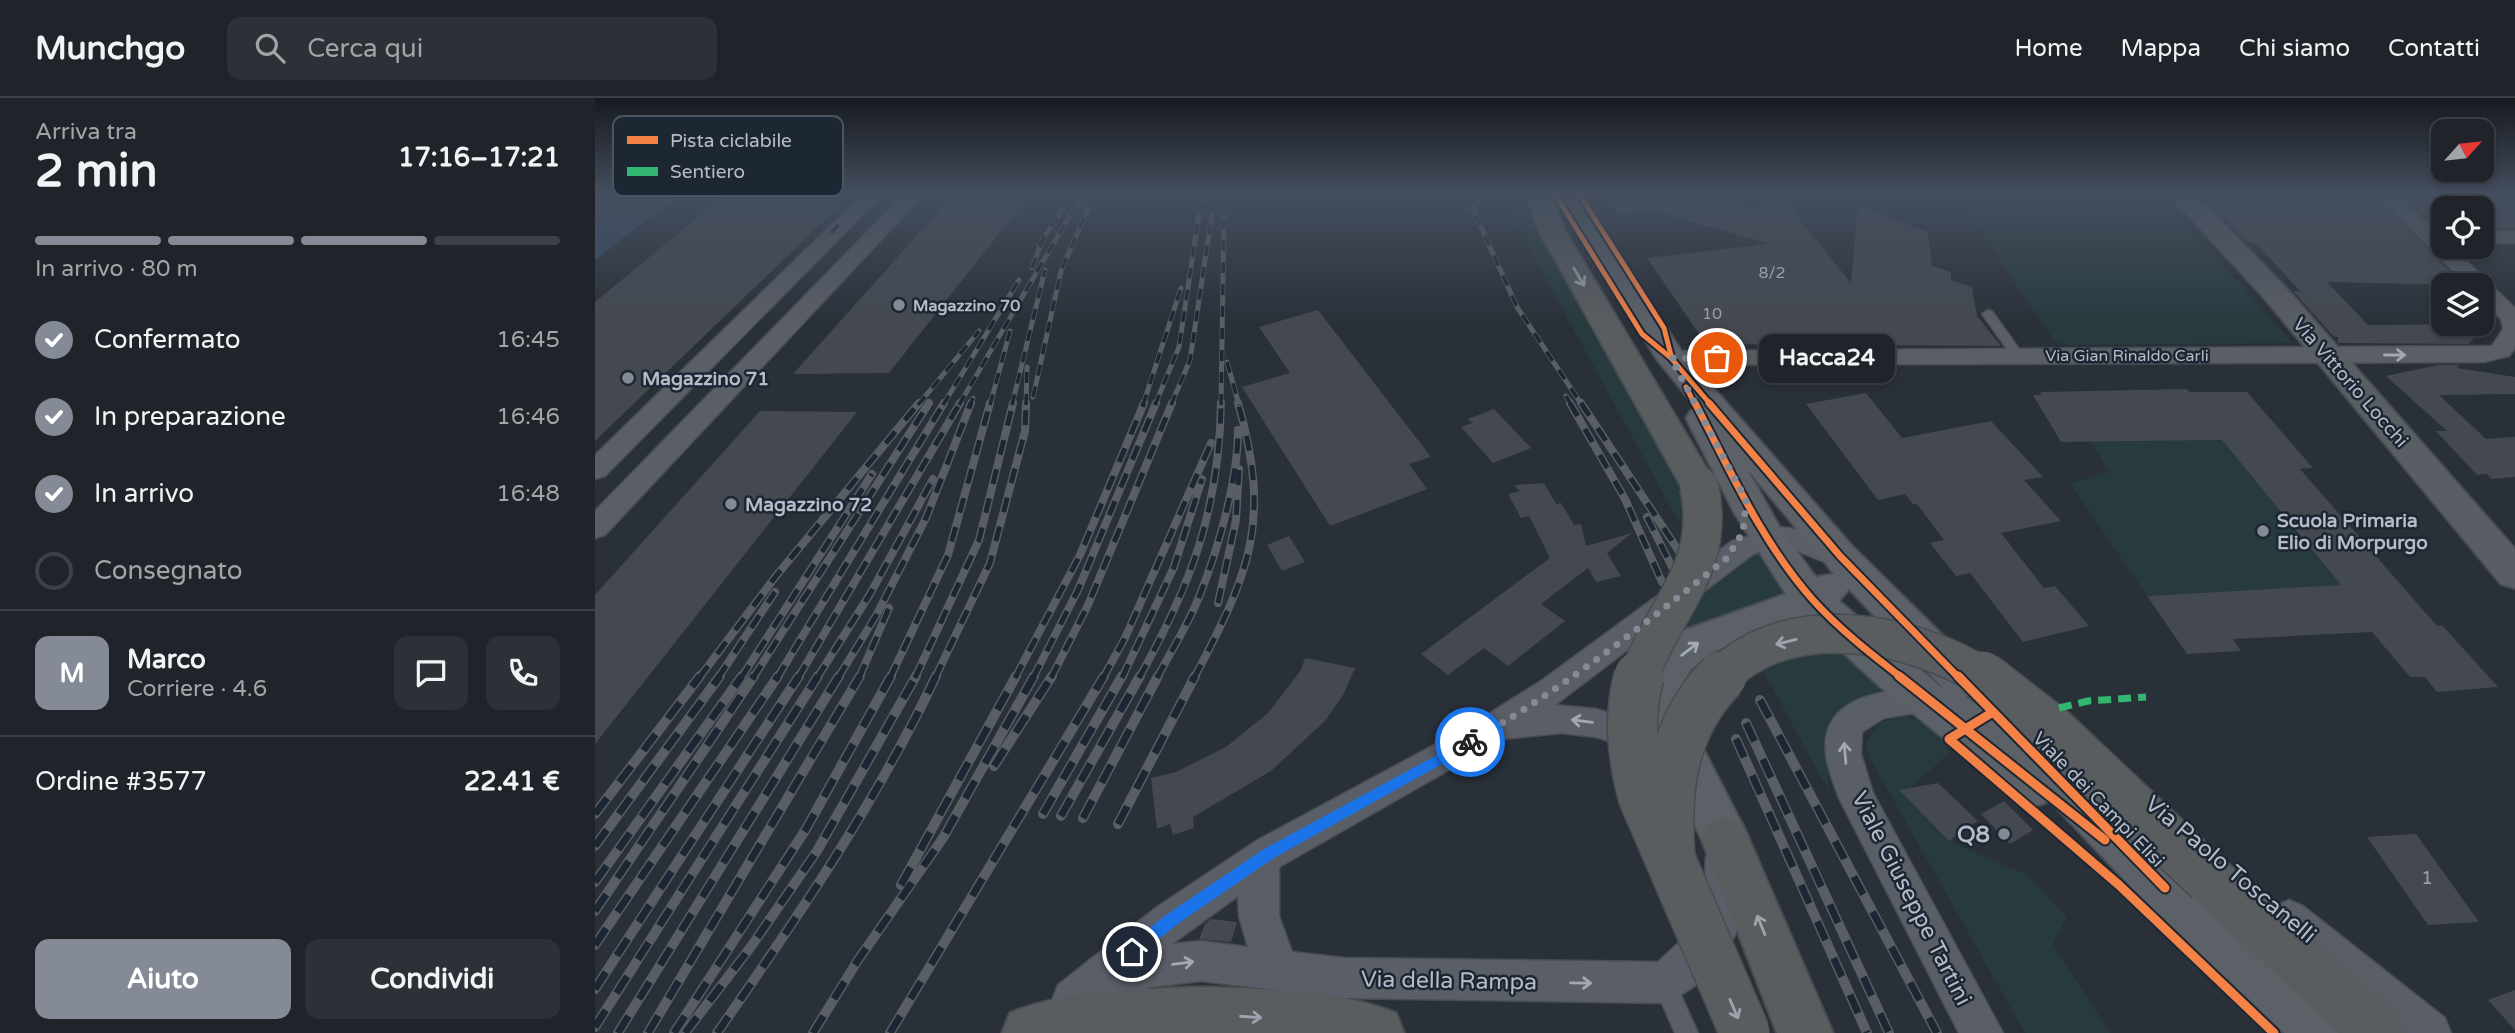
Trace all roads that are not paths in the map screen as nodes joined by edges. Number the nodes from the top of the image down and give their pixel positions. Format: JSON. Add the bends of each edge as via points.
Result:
{"nodes":[{"id":1,"x":830,"y":238,"type":"edge"},
{"id":2,"x":873,"y":238,"type":"edge"},
{"id":3,"x":1556,"y":238,"type":"edge"},
{"id":4,"x":1593,"y":238,"type":"edge"},
{"id":5,"x":2223,"y":238,"type":"edge"},
{"id":6,"x":2456,"y":259,"type":"edge"},
{"id":7,"x":2468,"y":273,"type":"edge"},
{"id":8,"x":2494,"y":300,"type":"edge"},
{"id":9,"x":1988,"y":314,"type":"dead end"},
{"id":10,"x":2327,"y":354,"type":"junction"},
{"id":11,"x":2018,"y":356,"type":"junction"},
{"id":12,"x":1671,"y":358,"type":"junction"},
{"id":13,"x":595,"y":470,"type":"edge"},
{"id":14,"x":1746,"y":500,"type":"junction"},
{"id":15,"x":595,"y":528,"type":"edge"},
{"id":16,"x":1766,"y":537,"type":"junction"},
{"id":17,"x":1840,"y":556,"type":"junction"},
{"id":18,"x":1727,"y":558,"type":"junction"},
{"id":19,"x":2515,"y":574,"type":"edge"},
{"id":20,"x":1813,"y":600,"type":"junction"},
{"id":21,"x":1929,"y":700,"type":"junction"},
{"id":22,"x":1481,"y":736,"type":"junction"},
{"id":23,"x":2024,"y":744,"type":"junction"},
{"id":24,"x":1689,"y":765,"type":"junction"},
{"id":25,"x":1725,"y":838,"type":"junction"},
{"id":26,"x":1669,"y":856,"type":"junction"},
{"id":27,"x":1262,"y":858,"type":"junction"},
{"id":28,"x":2187,"y":883,"type":"junction"},
{"id":29,"x":1280,"y":971,"type":"junction"},
{"id":30,"x":1664,"y":984,"type":"junction"},
{"id":31,"x":1073,"y":1000,"type":"junction"},
{"id":32,"x":1800,"y":1022,"type":"edge"},
{"id":33,"x":1017,"y":1033,"type":"edge"},
{"id":34,"x":1030,"y":1033,"type":"edge"},
{"id":35,"x":1375,"y":1033,"type":"edge"},
{"id":36,"x":1687,"y":1033,"type":"edge"},
{"id":37,"x":1745,"y":1033,"type":"edge"},
{"id":38,"x":1982,"y":1033,"type":"edge"},
{"id":39,"x":2324,"y":1033,"type":"edge"},
{"id":40,"x":2379,"y":1033,"type":"edge"},
{"id":41,"x":2430,"y":1033,"type":"edge"}],
"edges":[{"from":1,"to":13,"type":"street"},
{"from":2,"to":15,"type":"street"},
{"from":3,"to":26,"type":"highway","one_way":true,"bridge":true,"via":[[1699,486],[1705,530],[1697,556],[1646,659],[1630,722],[1632,758],[1643,796]]},
{"from":4,"to":12,"type":"main road"},
{"from":5,"to":10,"type":"main road","name":"Via Vittorio Locchi"},
{"from":6,"to":7,"type":"street","name":"Via Gian Rinaldo Carli"},
{"from":10,"to":8,"type":"street","name":"Via Gian Rinaldo Carli","one_way":true,"via":[[2484,355],[2501,351],[2515,329],[2512,317]]},
{"from":9,"to":11,"type":"lane"},
{"from":10,"to":11,"type":"street","name":"Via Gian Rinaldo Carli"},
{"from":10,"to":19,"type":"main road","name":"Via Vittorio Locchi"},
{"from":11,"to":12,"type":"street","name":"Via Gian Rinaldo Carli"},
{"from":12,"to":14,"type":"main road","name":"Viale dei Campi Elisi"},
{"from":12,"to":17,"type":"main road","name":"Viale dei Campi Elisi"},
{"from":14,"to":16,"type":"main road","name":"Viale dei Campi Elisi"},
{"from":14,"to":18,"type":"street","name":"Via della Rampa","via":[[1743,532]]},
{"from":16,"to":17,"type":"street","via":[[1786,536]]},
{"from":16,"to":18,"type":"street","name":"Via della Rampa"},
{"from":16,"to":20,"type":"main road","name":"Viale dei Campi Elisi"},
{"from":17,"to":20,"type":"main road","via":[[1837,580]]},
{"from":17,"to":23,"type":"main road","name":"Viale dei Campi Elisi"},
{"from":18,"to":22,"type":"street","name":"Via della Rampa","via":[[1582,669]]},
{"from":20,"to":21,"type":"main road","name":"Viale dei Campi Elisi"},
{"from":24,"to":20,"type":"main road","one_way":true,"via":[[1659,696],[1674,662],[1729,625]]},
{"from":21,"to":28,"type":"main road","name":"Viale dei Campi Elisi"},
{"from":38,"to":21,"type":"street","name":"Viale Giuseppe Tartini","one_way":true,"via":[[1856,796],[1843,754],[1845,726],[1859,713],[1887,702]]},
{"from":24,"to":22,"type":"street","name":"Via della Rampa","one_way":true,"via":[[1658,743],[1581,719],[1517,724]]},
{"from":22,"to":27,"type":"street","name":"Via della Rampa"},
{"from":23,"to":28,"type":"main road","name":"Viale dei Campi Elisi"},
{"from":23,"to":41,"type":"street","name":"Via Paolo Toscanelli","via":[[2041,735],[2061,738],[2100,756],[2181,830]]},
{"from":24,"to":25,"type":"main road"},
{"from":25,"to":30,"type":"street","via":[[1719,930],[1684,970]]},
{"from":32,"to":25,"type":"highway","one_way":true},
{"from":28,"to":26,"type":"highway","one_way":true,"bridge":true,"via":[[2064,741],[2001,689],[1968,667],[1925,649],[1849,634],[1779,643],[1744,657],[1717,680],[1684,734],[1674,767],[1667,802]]},
{"from":26,"to":37,"type":"highway","one_way":true,"bridge":true},
{"from":27,"to":29,"type":"street","via":[[1256,883],[1257,916]]},
{"from":27,"to":31,"type":"street","name":"Via della Rampa","via":[[1171,920]]},
{"from":28,"to":39,"type":"main road","name":"Viale dei Campi Elisi"},
{"from":28,"to":40,"type":"highway"},
{"from":29,"to":30,"type":"street","name":"Via della Rampa","one_way":true,"via":[[1382,980]]},
{"from":31,"to":29,"type":"street","name":"Via della Rampa","one_way":true,"via":[[1149,967],[1201,961]]},
{"from":30,"to":36,"type":"lane"},
{"from":31,"to":33,"type":"street","name":"Via della Rampa"},
{"from":34,"to":35,"type":"highway","one_way":true,"via":[[1075,1023],[1196,1013],[1330,1023]]}]}
